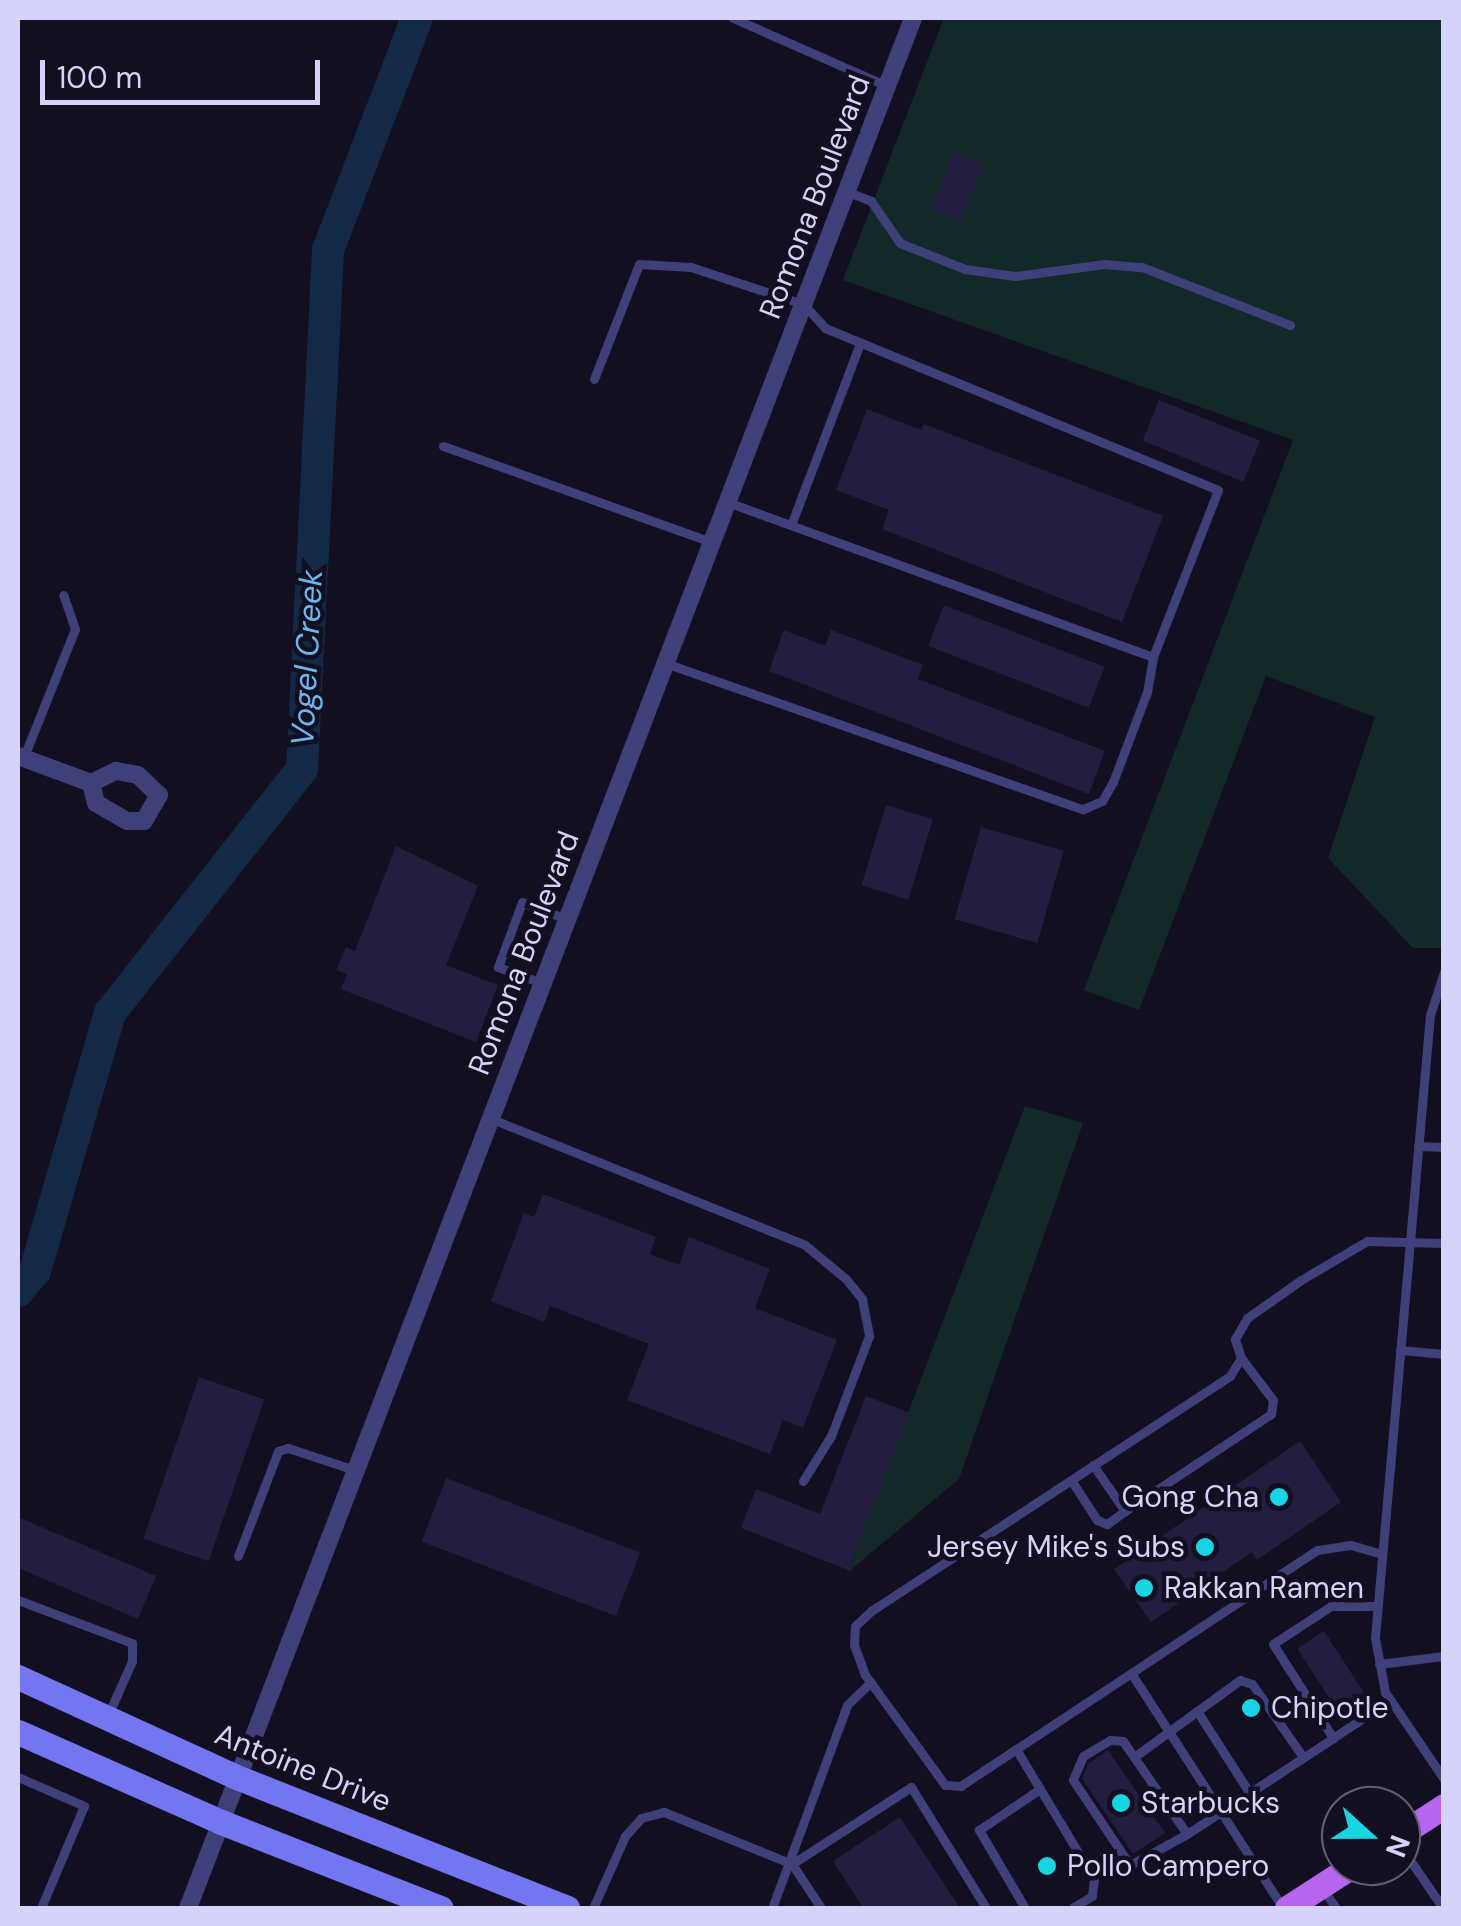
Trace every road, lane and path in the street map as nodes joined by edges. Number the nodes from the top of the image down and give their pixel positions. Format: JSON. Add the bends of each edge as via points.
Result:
{"nodes":[{"id":1,"x":733,"y":18,"type":"edge"},
{"id":2,"x":913,"y":18,"type":"edge"},
{"id":3,"x":887,"y":86,"type":"junction"},
{"id":4,"x":848,"y":192,"type":"junction"},
{"id":5,"x":803,"y":304,"type":"junction"},
{"id":6,"x":1290,"y":324,"type":"dead end"},
{"id":7,"x":860,"y":343,"type":"junction"},
{"id":8,"x":594,"y":379,"type":"dead end"},
{"id":9,"x":443,"y":446,"type":"dead end"},
{"id":10,"x":727,"y":502,"type":"junction"},
{"id":11,"x":791,"y":526,"type":"junction"},
{"id":12,"x":711,"y":542,"type":"junction"},
{"id":13,"x":63,"y":595,"type":"dead end"},
{"id":14,"x":1152,"y":657,"type":"junction"},
{"id":15,"x":665,"y":663,"type":"junction"},
{"id":16,"x":20,"y":758,"type":"edge"},
{"id":17,"x":91,"y":783,"type":"dead end"},
{"id":18,"x":566,"y":919,"type":"junction"},
{"id":19,"x":1444,"y":972,"type":"edge"},
{"id":20,"x":542,"y":982,"type":"junction"},
{"id":21,"x":490,"y":1118,"type":"junction"},
{"id":22,"x":1418,"y":1146,"type":"junction"},
{"id":23,"x":1444,"y":1147,"type":"edge"},
{"id":24,"x":1444,"y":1242,"type":"edge"},
{"id":25,"x":1410,"y":1243,"type":"junction"},
{"id":26,"x":1400,"y":1350,"type":"junction"},
{"id":27,"x":1444,"y":1354,"type":"edge"},
{"id":28,"x":1241,"y":1358,"type":"junction"},
{"id":29,"x":1093,"y":1466,"type":"junction"},
{"id":30,"x":355,"y":1470,"type":"junction"},
{"id":31,"x":1071,"y":1480,"type":"junction"},
{"id":32,"x":803,"y":1481,"type":"dead end"},
{"id":33,"x":1125,"y":1511,"type":"junction"},
{"id":34,"x":1382,"y":1554,"type":"junction"},
{"id":35,"x":238,"y":1556,"type":"dead end"},
{"id":36,"x":18,"y":1600,"type":"edge"},
{"id":37,"x":1378,"y":1606,"type":"junction"},
{"id":38,"x":1444,"y":1656,"type":"edge"},
{"id":39,"x":1378,"y":1664,"type":"junction"},
{"id":40,"x":1131,"y":1673,"type":"junction"},
{"id":41,"x":18,"y":1678,"type":"edge"},
{"id":42,"x":870,"y":1682,"type":"junction"},
{"id":43,"x":1390,"y":1700,"type":"junction"},
{"id":44,"x":1198,"y":1711,"type":"junction"},
{"id":45,"x":105,"y":1721,"type":"junction"},
{"id":46,"x":1169,"y":1731,"type":"junction"},
{"id":47,"x":18,"y":1732,"type":"edge"},
{"id":48,"x":1333,"y":1738,"type":"junction"},
{"id":49,"x":1016,"y":1750,"type":"junction"},
{"id":50,"x":1134,"y":1757,"type":"junction"},
{"id":51,"x":1303,"y":1757,"type":"junction"},
{"id":52,"x":18,"y":1777,"type":"edge"},
{"id":53,"x":239,"y":1778,"type":"junction"},
{"id":54,"x":1444,"y":1779,"type":"edge"},
{"id":55,"x":1040,"y":1789,"type":"junction"},
{"id":56,"x":1249,"y":1792,"type":"junction"},
{"id":57,"x":1444,"y":1806,"type":"edge"},
{"id":58,"x":1220,"y":1810,"type":"junction"},
{"id":59,"x":1421,"y":1821,"type":"edge"},
{"id":60,"x":221,"y":1822,"type":"junction"},
{"id":61,"x":1187,"y":1834,"type":"junction"},
{"id":62,"x":792,"y":1864,"type":"junction"},
{"id":63,"x":1421,"y":1877,"type":"edge"},
{"id":64,"x":1321,"y":1886,"type":"joint"},
{"id":65,"x":41,"y":1908,"type":"edge"},
{"id":66,"x":188,"y":1908,"type":"edge"},
{"id":67,"x":441,"y":1908,"type":"edge"},
{"id":68,"x":567,"y":1908,"type":"edge"},
{"id":69,"x":593,"y":1908,"type":"edge"},
{"id":70,"x":772,"y":1908,"type":"edge"},
{"id":71,"x":821,"y":1908,"type":"edge"},
{"id":72,"x":986,"y":1908,"type":"edge"},
{"id":73,"x":1024,"y":1908,"type":"edge"},
{"id":74,"x":1072,"y":1908,"type":"edge"},
{"id":75,"x":1285,"y":1908,"type":"edge"},
{"id":76,"x":1336,"y":1908,"type":"edge"},
{"id":77,"x":1442,"y":1908,"type":"edge"}],
"edges":[{"from":1,"to":3,"type":"lane"},
{"from":2,"to":3,"type":"street","name":"Romona Boulevard"},
{"from":3,"to":4,"type":"street","name":"Romona Boulevard"},
{"from":4,"to":5,"type":"street","name":"Romona Boulevard"},
{"from":4,"to":6,"type":"lane","via":[[871,202],[900,243],[965,268],[1015,276],[1104,264],[1142,267]]},
{"from":5,"to":7,"type":"lane","via":[[824,328]]},
{"from":5,"to":8,"type":"lane","via":[[691,267],[639,264]]},
{"from":5,"to":10,"type":"street","name":"Romona Boulevard"},
{"from":7,"to":11,"type":"lane"},
{"from":7,"to":14,"type":"lane","via":[[1218,490]]},
{"from":9,"to":12,"type":"lane"},
{"from":10,"to":11,"type":"lane"},
{"from":10,"to":12,"type":"street","name":"Romona Boulevard"},
{"from":11,"to":14,"type":"lane"},
{"from":12,"to":15,"type":"street","name":"Romona Boulevard"},
{"from":13,"to":16,"type":"lane","via":[[75,629]]},
{"from":14,"to":15,"type":"lane","via":[[1148,692],[1114,782],[1102,801],[1083,809]]},
{"from":15,"to":18,"type":"street","name":"Romona Boulevard"},
{"from":16,"to":17,"type":"street"},
{"from":18,"to":20,"type":"street","name":"Romona Boulevard"},
{"from":18,"to":20,"type":"lane","via":[[522,902],[498,967]]},
{"from":19,"to":22,"type":"lane","via":[[1430,1015]]},
{"from":20,"to":21,"type":"street","name":"Romona Boulevard"},
{"from":21,"to":30,"type":"street","name":"Romona Boulevard"},
{"from":21,"to":32,"type":"lane","via":[[805,1246],[846,1279],[862,1299],[869,1336],[831,1436]]},
{"from":22,"to":23,"type":"lane"},
{"from":22,"to":25,"type":"lane"},
{"from":24,"to":25,"type":"lane"},
{"from":25,"to":26,"type":"lane"},
{"from":25,"to":28,"type":"lane","via":[[1367,1241],[1288,1290],[1247,1318],[1235,1339]]},
{"from":26,"to":27,"type":"lane"},
{"from":26,"to":34,"type":"lane"},
{"from":28,"to":29,"type":"lane","via":[[1230,1376]]},
{"from":28,"to":33,"type":"lane","via":[[1273,1400],[1271,1414]]},
{"from":29,"to":31,"type":"lane"},
{"from":29,"to":33,"type":"lane"},
{"from":30,"to":35,"type":"lane","via":[[288,1448],[278,1451]]},
{"from":30,"to":53,"type":"street","name":"Romona Boulevard"},
{"from":31,"to":33,"type":"lane","via":[[1097,1520],[1107,1524]]},
{"from":31,"to":42,"type":"lane","via":[[855,1626],[854,1644]]},
{"from":34,"to":37,"type":"lane"},
{"from":34,"to":40,"type":"lane","via":[[1350,1545],[1317,1550]]},
{"from":36,"to":45,"type":"lane","via":[[132,1643],[132,1661]]},
{"from":37,"to":39,"type":"lane"},
{"from":37,"to":48,"type":"lane","via":[[1332,1606],[1273,1644]]},
{"from":38,"to":39,"type":"lane"},
{"from":39,"to":43,"type":"lane"},
{"from":40,"to":46,"type":"lane"},
{"from":40,"to":49,"type":"lane"},
{"from":41,"to":45,"type":"main road","name":"Antoine Drive"},
{"from":42,"to":49,"type":"lane","via":[[945,1785],[960,1786]]},
{"from":42,"to":62,"type":"lane","via":[[847,1705]]},
{"from":43,"to":48,"type":"lane"},
{"from":43,"to":54,"type":"lane"},
{"from":44,"to":46,"type":"lane"},
{"from":44,"to":51,"type":"lane","via":[[1240,1680],[1252,1684]]},
{"from":44,"to":56,"type":"lane"},
{"from":45,"to":53,"type":"main road","name":"Antoine Drive"},
{"from":46,"to":50,"type":"lane"},
{"from":46,"to":58,"type":"lane"},
{"from":47,"to":60,"type":"main road"},
{"from":48,"to":51,"type":"lane"},
{"from":49,"to":55,"type":"lane"},
{"from":50,"to":61,"type":"lane"},
{"from":50,"to":61,"type":"lane","via":[[1123,1741],[1094,1748],[1074,1766],[1079,1793],[1130,1864]]},
{"from":51,"to":56,"type":"lane"},
{"from":52,"to":65,"type":"lane","via":[[84,1806]]},
{"from":53,"to":60,"type":"street","name":"Romona Boulevard"},
{"from":53,"to":68,"type":"main road","name":"Antoine Drive"},
{"from":55,"to":73,"type":"lane","via":[[979,1830]]},
{"from":55,"to":74,"type":"lane","via":[[1094,1879],[1092,1896]]},
{"from":56,"to":58,"type":"lane"},
{"from":57,"to":59,"type":"main road"},
{"from":58,"to":61,"type":"lane"},
{"from":58,"to":75,"type":"lane"},
{"from":60,"to":66,"type":"street","name":"Romona Boulevard"},
{"from":60,"to":67,"type":"main road"},
{"from":62,"to":69,"type":"lane","via":[[664,1812],[640,1818],[625,1836]]},
{"from":62,"to":70,"type":"lane"},
{"from":62,"to":71,"type":"lane"},
{"from":62,"to":72,"type":"lane","via":[[911,1787]]},
{"from":63,"to":77,"type":"lane"},
{"from":64,"to":75,"type":"main road"},
{"from":64,"to":76,"type":"lane"}]}
